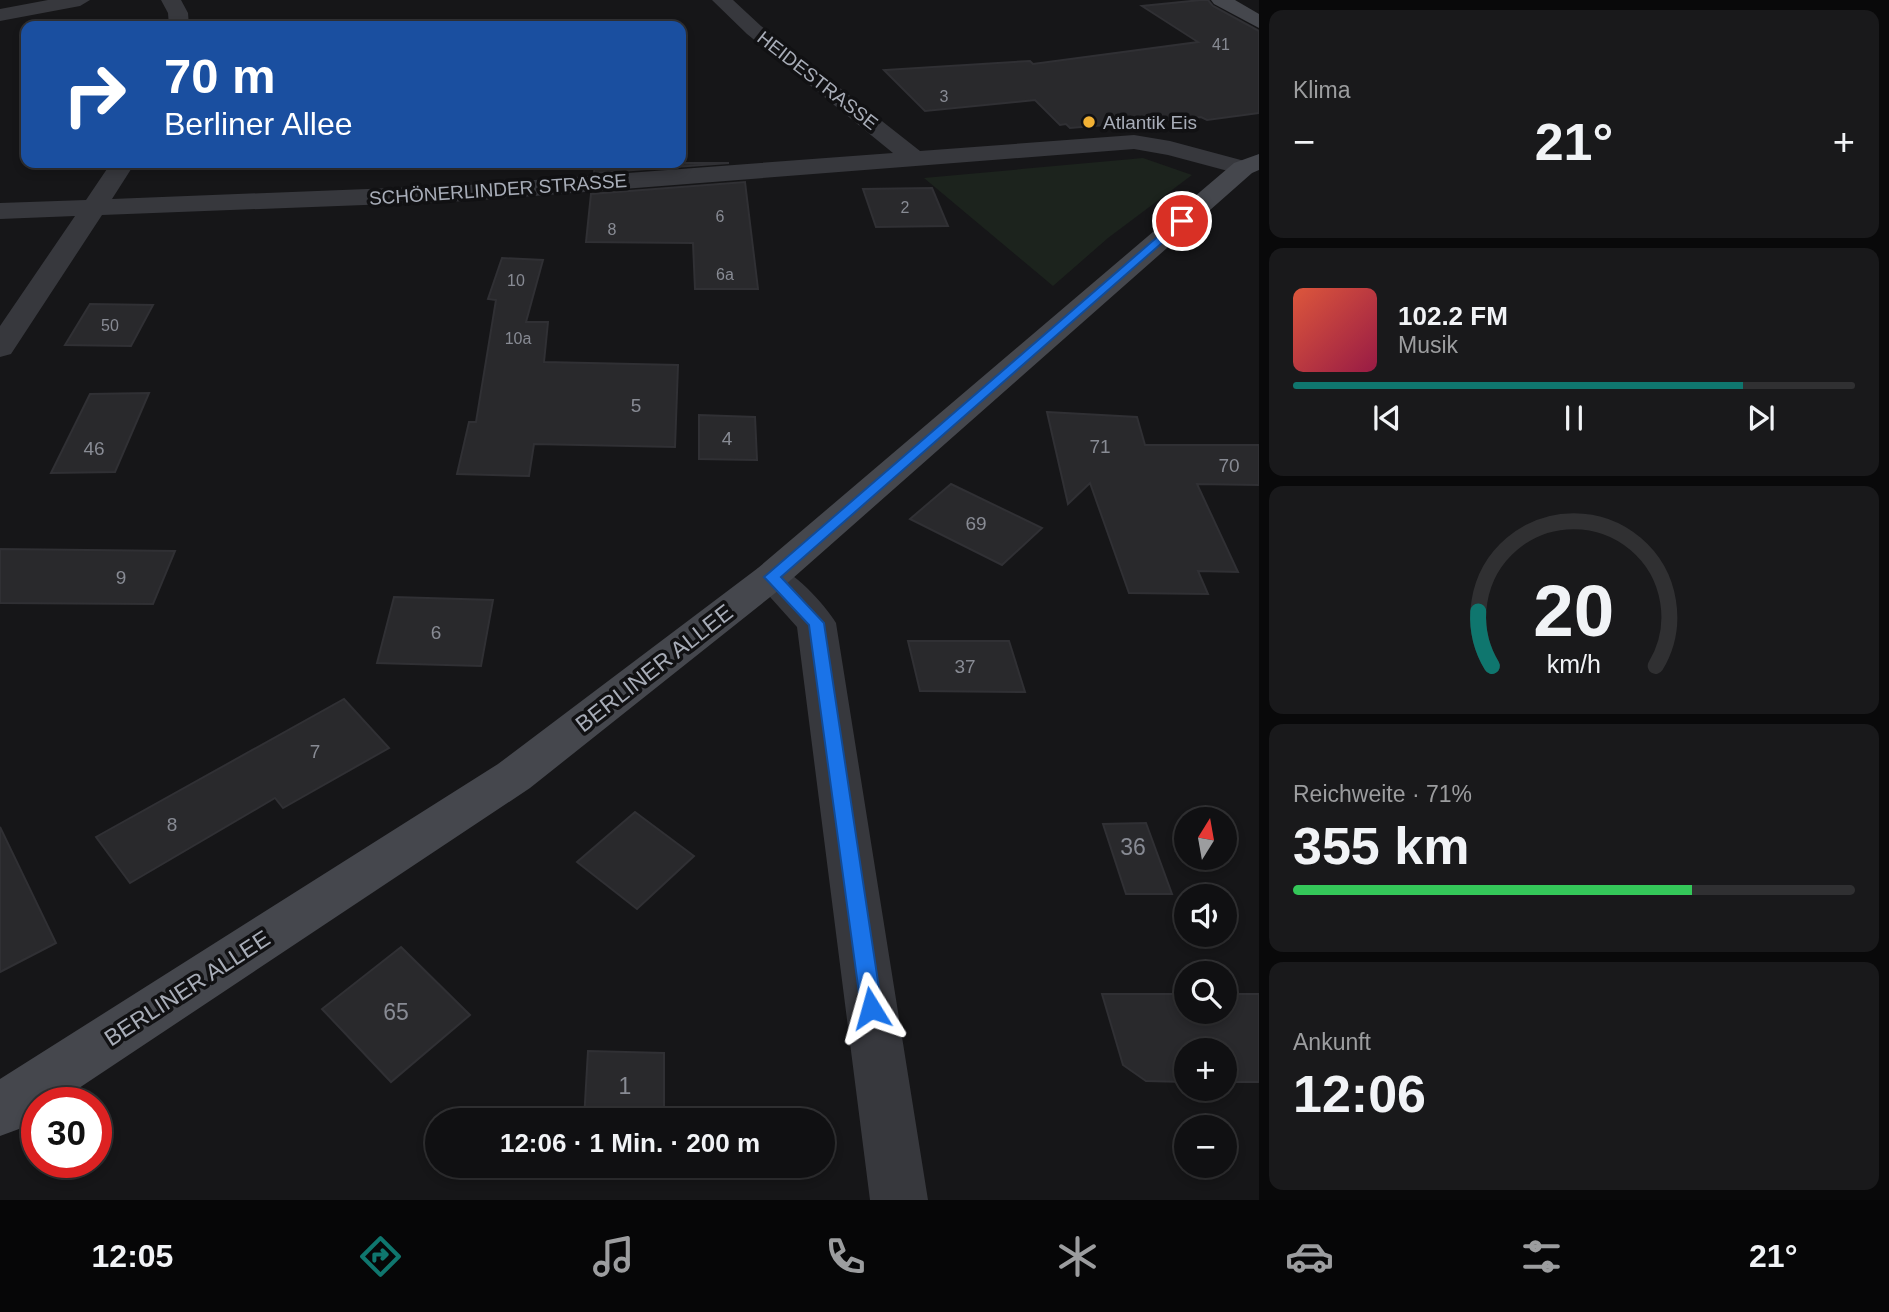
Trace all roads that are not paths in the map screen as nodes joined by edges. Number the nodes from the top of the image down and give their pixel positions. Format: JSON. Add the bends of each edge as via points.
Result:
{"nodes":[{"id":1,"x":80,"y":0,"type":"edge"},
{"id":2,"x":171,"y":0,"type":"edge"},
{"id":3,"x":722,"y":0,"type":"edge"},
{"id":4,"x":1221,"y":0,"type":"edge"},
{"id":5,"x":0,"y":15,"type":"edge"},
{"id":6,"x":179,"y":21,"type":"edge"},
{"id":7,"x":1259,"y":22,"type":"edge"},
{"id":8,"x":915,"y":159,"type":"junction"},
{"id":9,"x":1251,"y":165,"type":"edge"},
{"id":10,"x":120,"y":168,"type":"edge"},
{"id":11,"x":92,"y":209,"type":"junction"},
{"id":12,"x":0,"y":211,"type":"edge"},
{"id":13,"x":0,"y":348,"type":"edge"},
{"id":14,"x":771,"y":577,"type":"junction"},
{"id":15,"x":0,"y":1110,"type":"edge"},
{"id":16,"x":899,"y":1200,"type":"edge"}],
"edges":[{"from":1,"to":5,"type":"street"},
{"from":2,"to":6,"type":"street"},
{"from":3,"to":8,"type":"street","name":"HEIDESTRASSE"},
{"from":4,"to":7,"type":"street"},
{"from":8,"to":9,"type":"street","name":"SCHÖNERLINDER STRASSE","via":[[1134,142]]},
{"from":8,"to":11,"type":"street","name":"SCHÖNERLINDER STRASSE","via":[[468,193]]},
{"from":9,"to":14,"type":"street","name":"BERLINER ALLEE"},
{"from":10,"to":11,"type":"street"},
{"from":11,"to":12,"type":"street","name":"SCHÖNERLINDER STRASSE"},
{"from":11,"to":13,"type":"street"},
{"from":14,"to":15,"type":"street","name":"BERLINER ALLEE","via":[[514,776]]},
{"from":14,"to":16,"type":"street","via":[[816,623]]}]}
